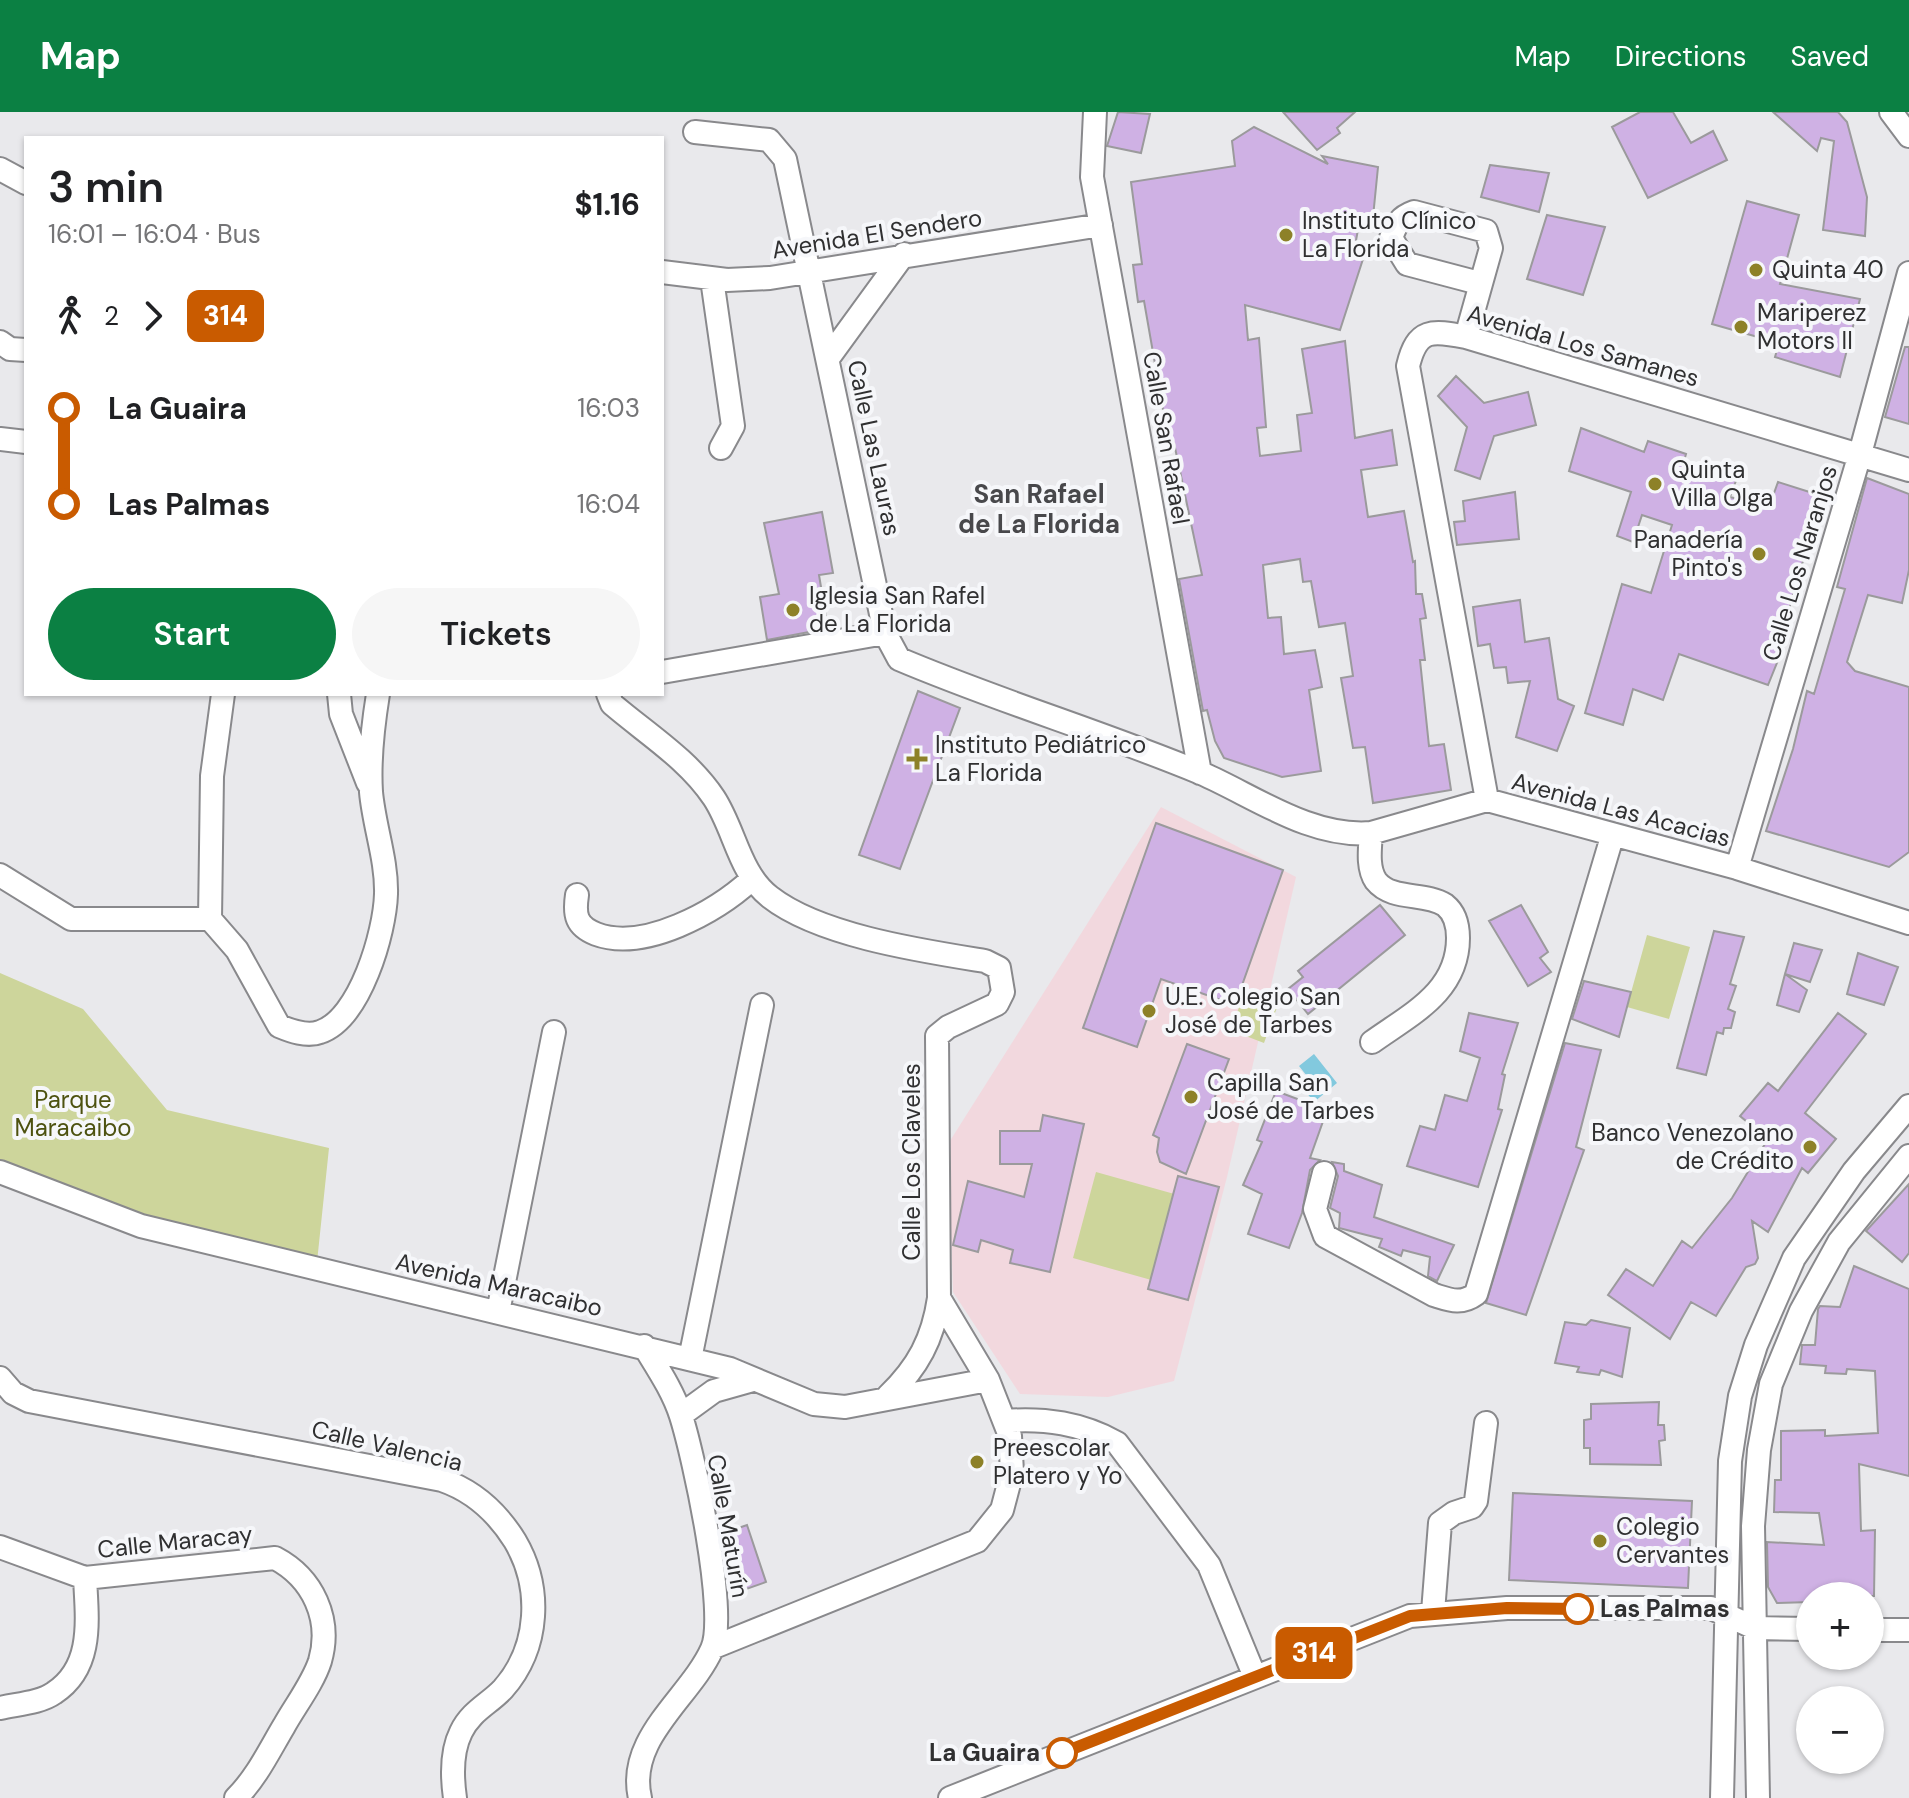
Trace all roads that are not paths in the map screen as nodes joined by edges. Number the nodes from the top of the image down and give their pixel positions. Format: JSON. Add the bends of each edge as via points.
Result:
{"nodes":[{"id":1,"x":1095,"y":112,"type":"edge"},
{"id":2,"x":1891,"y":112,"type":"edge"},
{"id":3,"x":695,"y":132,"type":"dead end"},
{"id":4,"x":1909,"y":136,"type":"edge"},
{"id":5,"x":0,"y":169,"type":"edge"},
{"id":6,"x":24,"y":182,"type":"edge"},
{"id":7,"x":1101,"y":225,"type":"junction"},
{"id":8,"x":904,"y":254,"type":"junction"},
{"id":9,"x":664,"y":272,"type":"edge"},
{"id":10,"x":808,"y":273,"type":"junction"},
{"id":11,"x":1909,"y":273,"type":"edge"},
{"id":12,"x":712,"y":279,"type":"junction"},
{"id":13,"x":1479,"y":283,"type":"dead end"},
{"id":14,"x":1466,"y":337,"type":"junction"},
{"id":15,"x":0,"y":342,"type":"edge"},
{"id":16,"x":24,"y":350,"type":"edge"},
{"id":17,"x":829,"y":357,"type":"junction"},
{"id":18,"x":0,"y":439,"type":"edge"},
{"id":19,"x":24,"y":442,"type":"edge"},
{"id":20,"x":721,"y":448,"type":"dead end"},
{"id":21,"x":1860,"y":454,"type":"junction"},
{"id":22,"x":1909,"y":470,"type":"edge"},
{"id":23,"x":885,"y":633,"type":"junction"},
{"id":24,"x":664,"y":672,"type":"edge"},
{"id":25,"x":223,"y":696,"type":"edge"},
{"id":26,"x":339,"y":696,"type":"edge"},
{"id":27,"x":378,"y":696,"type":"edge"},
{"id":28,"x":609,"y":696,"type":"edge"},
{"id":29,"x":1200,"y":773,"type":"junction"},
{"id":30,"x":371,"y":792,"type":"junction"},
{"id":31,"x":1487,"y":800,"type":"junction"},
{"id":32,"x":1371,"y":833,"type":"junction"},
{"id":33,"x":1612,"y":837,"type":"junction"},
{"id":34,"x":1737,"y":868,"type":"junction"},
{"id":35,"x":0,"y":875,"type":"edge"},
{"id":36,"x":752,"y":879,"type":"junction"},
{"id":37,"x":577,"y":895,"type":"dead end"},
{"id":38,"x":210,"y":919,"type":"junction"},
{"id":39,"x":1909,"y":923,"type":"edge"},
{"id":40,"x":762,"y":1005,"type":"dead end"},
{"id":41,"x":554,"y":1032,"type":"dead end"},
{"id":42,"x":1372,"y":1042,"type":"dead end"},
{"id":43,"x":1909,"y":1106,"type":"edge"},
{"id":44,"x":1909,"y":1156,"type":"edge"},
{"id":45,"x":0,"y":1172,"type":"edge"},
{"id":46,"x":1324,"y":1173,"type":"dead end"},
{"id":47,"x":939,"y":1298,"type":"junction"},
{"id":48,"x":498,"y":1312,"type":"junction"},
{"id":49,"x":644,"y":1346,"type":"junction"},
{"id":50,"x":690,"y":1359,"type":"junction"},
{"id":51,"x":0,"y":1378,"type":"edge"},
{"id":52,"x":753,"y":1380,"type":"junction"},
{"id":53,"x":988,"y":1380,"type":"junction"},
{"id":54,"x":888,"y":1396,"type":"junction"},
{"id":55,"x":681,"y":1415,"type":"junction"},
{"id":56,"x":1005,"y":1421,"type":"junction"},
{"id":57,"x":1486,"y":1423,"type":"dead end"},
{"id":58,"x":0,"y":1547,"type":"edge"},
{"id":59,"x":85,"y":1578,"type":"junction"},
{"id":60,"x":1433,"y":1612,"type":"junction"},
{"id":61,"x":1725,"y":1618,"type":"junction"},
{"id":62,"x":1755,"y":1628,"type":"junction"},
{"id":63,"x":1796,"y":1629,"type":"edge"},
{"id":64,"x":1884,"y":1630,"type":"edge"},
{"id":65,"x":1909,"y":1630,"type":"edge"},
{"id":66,"x":714,"y":1647,"type":"junction"},
{"id":67,"x":1255,"y":1677,"type":"junction"},
{"id":68,"x":0,"y":1708,"type":"edge"},
{"id":69,"x":236,"y":1798,"type":"edge"},
{"id":70,"x":455,"y":1798,"type":"edge"},
{"id":71,"x":640,"y":1798,"type":"edge"},
{"id":72,"x":950,"y":1798,"type":"edge"},
{"id":73,"x":1722,"y":1798,"type":"edge"},
{"id":74,"x":1758,"y":1798,"type":"edge"}],
"edges":[{"from":1,"to":7,"type":"street","name":"Calle San Rafael","via":[[1092,177]]},
{"from":2,"to":4,"type":"street"},
{"from":3,"to":10,"type":"street","name":"Calle Las Lauras","via":[[751,136],[780,149]]},
{"from":5,"to":6,"type":"street"},
{"from":7,"to":8,"type":"street","name":"Avenida El Sendero"},
{"from":7,"to":29,"type":"street","name":"Calle San Rafael"},
{"from":8,"to":10,"type":"street","name":"Avenida El Sendero"},
{"from":8,"to":17,"type":"street"},
{"from":9,"to":12,"type":"street","name":"Avenida El Sendero"},
{"from":10,"to":12,"type":"street","name":"Avenida El Sendero"},
{"from":10,"to":17,"type":"street","name":"Calle Las Lauras"},
{"from":11,"to":21,"type":"street","name":"Calle Los Naranjos"},
{"from":12,"to":20,"type":"street","via":[[733,426]]},
{"from":13,"to":14,"type":"street"},
{"from":14,"to":21,"type":"street","name":"Avenida Los Samanes"},
{"from":14,"to":31,"type":"street","name":"Avenida Los Samanes","via":[[1440,331],[1424,334],[1413,346],[1408,366]]},
{"from":15,"to":16,"type":"street"},
{"from":17,"to":23,"type":"street","name":"Calle Las Lauras"},
{"from":18,"to":19,"type":"street"},
{"from":21,"to":22,"type":"street","name":"Avenida Los Samanes"},
{"from":21,"to":34,"type":"street","name":"Calle Los Naranjos"},
{"from":23,"to":24,"type":"street"},
{"from":23,"to":29,"type":"street","name":"Avenida Las Acacias","via":[[899,659]]},
{"from":25,"to":38,"type":"street","via":[[212,776]]},
{"from":26,"to":30,"type":"street"},
{"from":27,"to":30,"type":"street"},
{"from":28,"to":36,"type":"street","name":"Calle Los Claveles","via":[[688,765],[715,800]]},
{"from":29,"to":32,"type":"street","name":"Avenida Las Acacias","via":[[1317,827]]},
{"from":30,"to":38,"type":"street","via":[[386,893],[383,930],[354,1000],[337,1022],[319,1033],[279,1026],[237,950]]},
{"from":31,"to":32,"type":"street","name":"Avenida Las Acacias"},
{"from":31,"to":33,"type":"street","name":"Avenida Las Acacias"},
{"from":32,"to":42,"type":"street","via":[[1374,879],[1386,890],[1443,904],[1454,915],[1458,933],[1455,965],[1439,993]]},
{"from":33,"to":34,"type":"street","name":"Avenida Las Acacias"},
{"from":33,"to":46,"type":"street","via":[[1476,1294],[1467,1301],[1434,1295],[1325,1236],[1315,1209]]},
{"from":34,"to":39,"type":"street","name":"Avenida Las Acacias"},
{"from":35,"to":38,"type":"street","via":[[71,919]]},
{"from":36,"to":37,"type":"street","via":[[679,925],[628,939],[585,929],[575,913]]},
{"from":36,"to":47,"type":"street","name":"Calle Los Claveles","via":[[772,899],[856,935],[999,968],[1003,992],[997,1004],[937,1036]]},
{"from":40,"to":50,"type":"street"},
{"from":41,"to":48,"type":"street"},
{"from":43,"to":61,"type":"street","via":[[1854,1171],[1794,1258],[1756,1345],[1731,1440]]},
{"from":44,"to":62,"type":"street","via":[[1839,1242],[1806,1301],[1771,1384],[1754,1499]]},
{"from":45,"to":48,"type":"street","name":"Avenida Maracaibo","via":[[141,1226]]},
{"from":47,"to":53,"type":"street"},
{"from":47,"to":54,"type":"street","via":[[923,1353],[913,1372]]},
{"from":48,"to":49,"type":"street","name":"Avenida Maracaibo"},
{"from":49,"to":50,"type":"street","name":"Avenida Maracaibo"},
{"from":49,"to":55,"type":"street","name":"Calle Maturín"},
{"from":50,"to":52,"type":"street","name":"Avenida Maracaibo"},
{"from":51,"to":70,"type":"street","name":"Calle Valencia","via":[[29,1401],[442,1480],[477,1497],[527,1562],[533,1620],[516,1670],[502,1690],[476,1709],[461,1732],[454,1756]]},
{"from":52,"to":54,"type":"street","name":"Avenida Maracaibo","via":[[814,1404],[845,1407]]},
{"from":52,"to":55,"type":"street","via":[[714,1391]]},
{"from":53,"to":54,"type":"street","name":"Avenida Maracaibo"},
{"from":53,"to":56,"type":"street"},
{"from":55,"to":66,"type":"street","name":"Calle Maturín","via":[[715,1591]]},
{"from":56,"to":66,"type":"street","via":[[1012,1472],[1002,1510],[977,1541]]},
{"from":56,"to":67,"type":"street","via":[[1068,1424],[1117,1443],[1209,1565]]},
{"from":57,"to":60,"type":"street","via":[[1476,1501],[1440,1523]]},
{"from":58,"to":59,"type":"street"},
{"from":59,"to":68,"type":"street","via":[[88,1623],[80,1665],[53,1695]]},
{"from":59,"to":69,"type":"street","name":"Calle Maracay","via":[[275,1558],[311,1589],[322,1620],[319,1664],[254,1778]]},
{"from":60,"to":61,"type":"street","via":[[1711,1608]]},
{"from":60,"to":67,"type":"street","via":[[1410,1616]]},
{"from":61,"to":62,"type":"street"},
{"from":61,"to":73,"type":"street"},
{"from":62,"to":63,"type":"street"},
{"from":62,"to":74,"type":"street"},
{"from":64,"to":65,"type":"street"},
{"from":66,"to":71,"type":"street","via":[[648,1744],[639,1766]]},
{"from":67,"to":72,"type":"street"}]}
